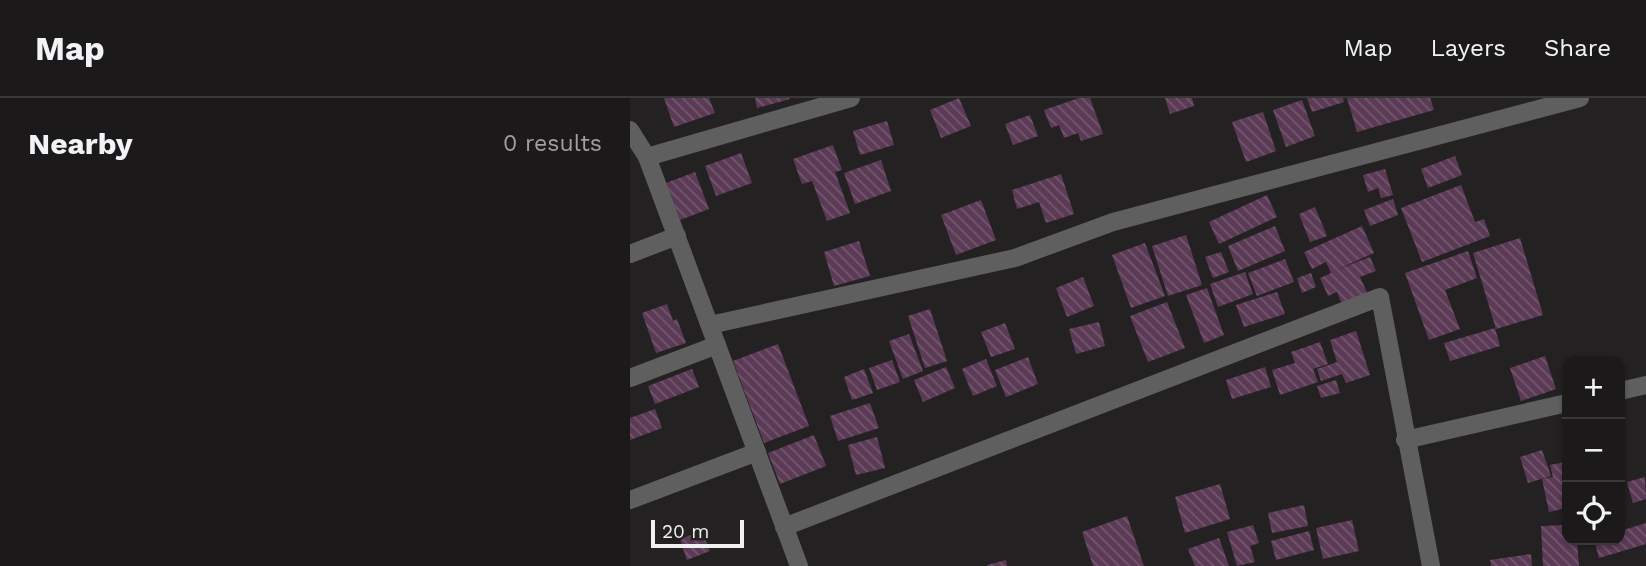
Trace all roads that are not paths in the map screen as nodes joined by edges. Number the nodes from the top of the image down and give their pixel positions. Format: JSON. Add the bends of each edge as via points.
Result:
{"nodes":[{"id":1,"x":851,"y":98,"type":"edge"},
{"id":2,"x":1580,"y":98,"type":"edge"},
{"id":3,"x":630,"y":130,"type":"edge"},
{"id":4,"x":647,"y":157,"type":"junction"},
{"id":5,"x":677,"y":236,"type":"junction"},
{"id":6,"x":630,"y":254,"type":"edge"},
{"id":7,"x":710,"y":325,"type":"junction"},
{"id":8,"x":718,"y":345,"type":"junction"},
{"id":9,"x":630,"y":378,"type":"edge"},
{"id":10,"x":1646,"y":385,"type":"edge"},
{"id":11,"x":1625,"y":390,"type":"edge"},
{"id":12,"x":1562,"y":404,"type":"edge"},
{"id":13,"x":1405,"y":440,"type":"junction"},
{"id":14,"x":757,"y":452,"type":"junction"},
{"id":15,"x":630,"y":500,"type":"edge"},
{"id":16,"x":784,"y":527,"type":"junction"},
{"id":17,"x":799,"y":566,"type":"edge"},
{"id":18,"x":1431,"y":566,"type":"edge"}],
"edges":[{"from":1,"to":4,"type":"street"},
{"from":2,"to":7,"type":"street","via":[[1113,222],[1015,258]]},
{"from":3,"to":4,"type":"street"},
{"from":4,"to":5,"type":"street"},
{"from":5,"to":6,"type":"street"},
{"from":5,"to":7,"type":"street"},
{"from":7,"to":8,"type":"street"},
{"from":8,"to":9,"type":"street"},
{"from":8,"to":14,"type":"street"},
{"from":10,"to":11,"type":"street"},
{"from":12,"to":13,"type":"street"},
{"from":13,"to":16,"type":"street","via":[[1380,297]]},
{"from":13,"to":18,"type":"street"},
{"from":14,"to":15,"type":"street"},
{"from":14,"to":16,"type":"street"},
{"from":16,"to":17,"type":"street"}]}
